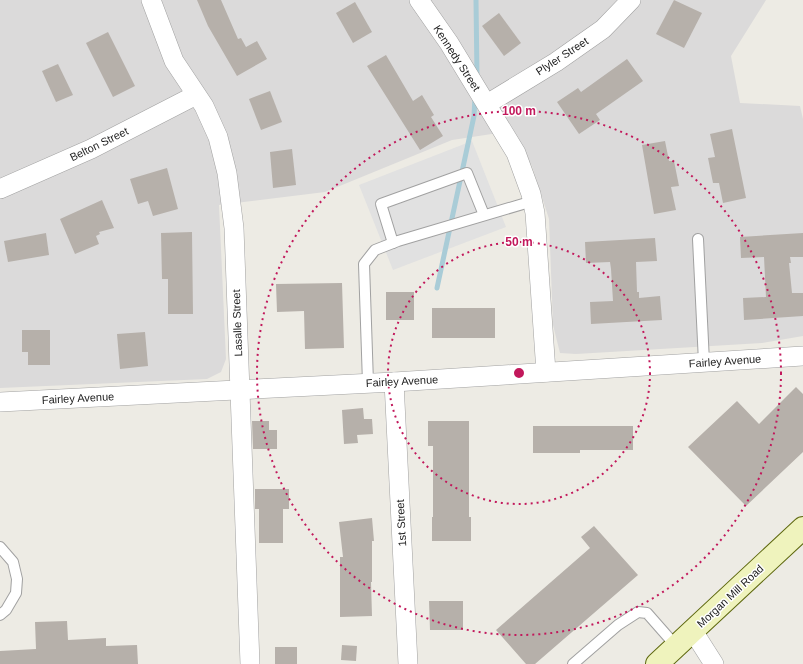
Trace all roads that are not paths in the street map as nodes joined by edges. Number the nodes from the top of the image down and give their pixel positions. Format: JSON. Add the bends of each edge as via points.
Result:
{"nodes":[{"id":1,"x":151,"y":0,"type":"edge"},
{"id":2,"x":419,"y":0,"type":"edge"},
{"id":3,"x":631,"y":0,"type":"edge"},
{"id":4,"x":196,"y":95,"type":"junction"},
{"id":5,"x":487,"y":104,"type":"junction"},
{"id":6,"x":0,"y":189,"type":"edge"},
{"id":7,"x":533,"y":201,"type":"junction"},
{"id":8,"x":484,"y":215,"type":"junction"},
{"id":9,"x":698,"y":239,"type":"dead end"},
{"id":10,"x":393,"y":243,"type":"junction"},
{"id":11,"x":803,"y":356,"type":"edge"},
{"id":12,"x":704,"y":362,"type":"junction"},
{"id":13,"x":546,"y":372,"type":"junction"},
{"id":14,"x":394,"y":382,"type":"junction"},
{"id":15,"x":368,"y":383,"type":"junction"},
{"id":16,"x":240,"y":389,"type":"junction"},
{"id":17,"x":0,"y":402,"type":"edge"},
{"id":18,"x":803,"y":528,"type":"edge"},
{"id":19,"x":0,"y":547,"type":"edge"},
{"id":20,"x":0,"y":615,"type":"edge"},
{"id":21,"x":693,"y":631,"type":"junction"},
{"id":22,"x":676,"y":646,"type":"junction"},
{"id":23,"x":250,"y":664,"type":"edge"},
{"id":24,"x":408,"y":664,"type":"edge"},
{"id":25,"x":573,"y":664,"type":"edge"},
{"id":26,"x":657,"y":664,"type":"edge"},
{"id":27,"x":714,"y":664,"type":"edge"}],
"edges":[{"from":1,"to":4,"type":"street","name":"Lasalle Street","via":[[174,61]]},
{"from":2,"to":5,"type":"street","name":"Kennedy Street"},
{"from":3,"to":5,"type":"street","name":"Plyler Street","via":[[603,29],[556,62]]},
{"from":4,"to":6,"type":"street","name":"Belton Street","via":[[91,149]]},
{"from":4,"to":16,"type":"street","name":"Lasalle Street","via":[[218,137],[227,173],[234,228]]},
{"from":5,"to":7,"type":"street","name":"Kennedy Street","via":[[516,153]]},
{"from":7,"to":8,"type":"lane"},
{"from":7,"to":13,"type":"street","name":"Kennedy Street"},
{"from":8,"to":10,"type":"lane"},
{"from":8,"to":10,"type":"lane","via":[[467,173],[381,204]]},
{"from":9,"to":12,"type":"lane"},
{"from":10,"to":15,"type":"lane","via":[[375,250],[364,264]]},
{"from":11,"to":12,"type":"street","name":"Fairley Avenue"},
{"from":12,"to":13,"type":"street","name":"Fairley Avenue"},
{"from":13,"to":14,"type":"street","name":"Fairley Avenue"},
{"from":14,"to":15,"type":"street","name":"Fairley Avenue"},
{"from":14,"to":24,"type":"street","name":"1st Street"},
{"from":15,"to":16,"type":"street","name":"Fairley Avenue"},
{"from":16,"to":17,"type":"street","name":"Fairley Avenue"},
{"from":16,"to":23,"type":"street","name":"Lasalle Street"},
{"from":18,"to":21,"type":"main road","name":"Morgan Mill Road"},
{"from":19,"to":20,"type":"lane","via":[[13,562],[17,580],[16,593]]},
{"from":21,"to":22,"type":"main road","name":"Morgan Mill Road"},
{"from":21,"to":27,"type":"street"},
{"from":22,"to":25,"type":"lane","via":[[647,613],[638,612],[618,625]]},
{"from":22,"to":26,"type":"main road","name":"Morgan Mill Road"}]}
